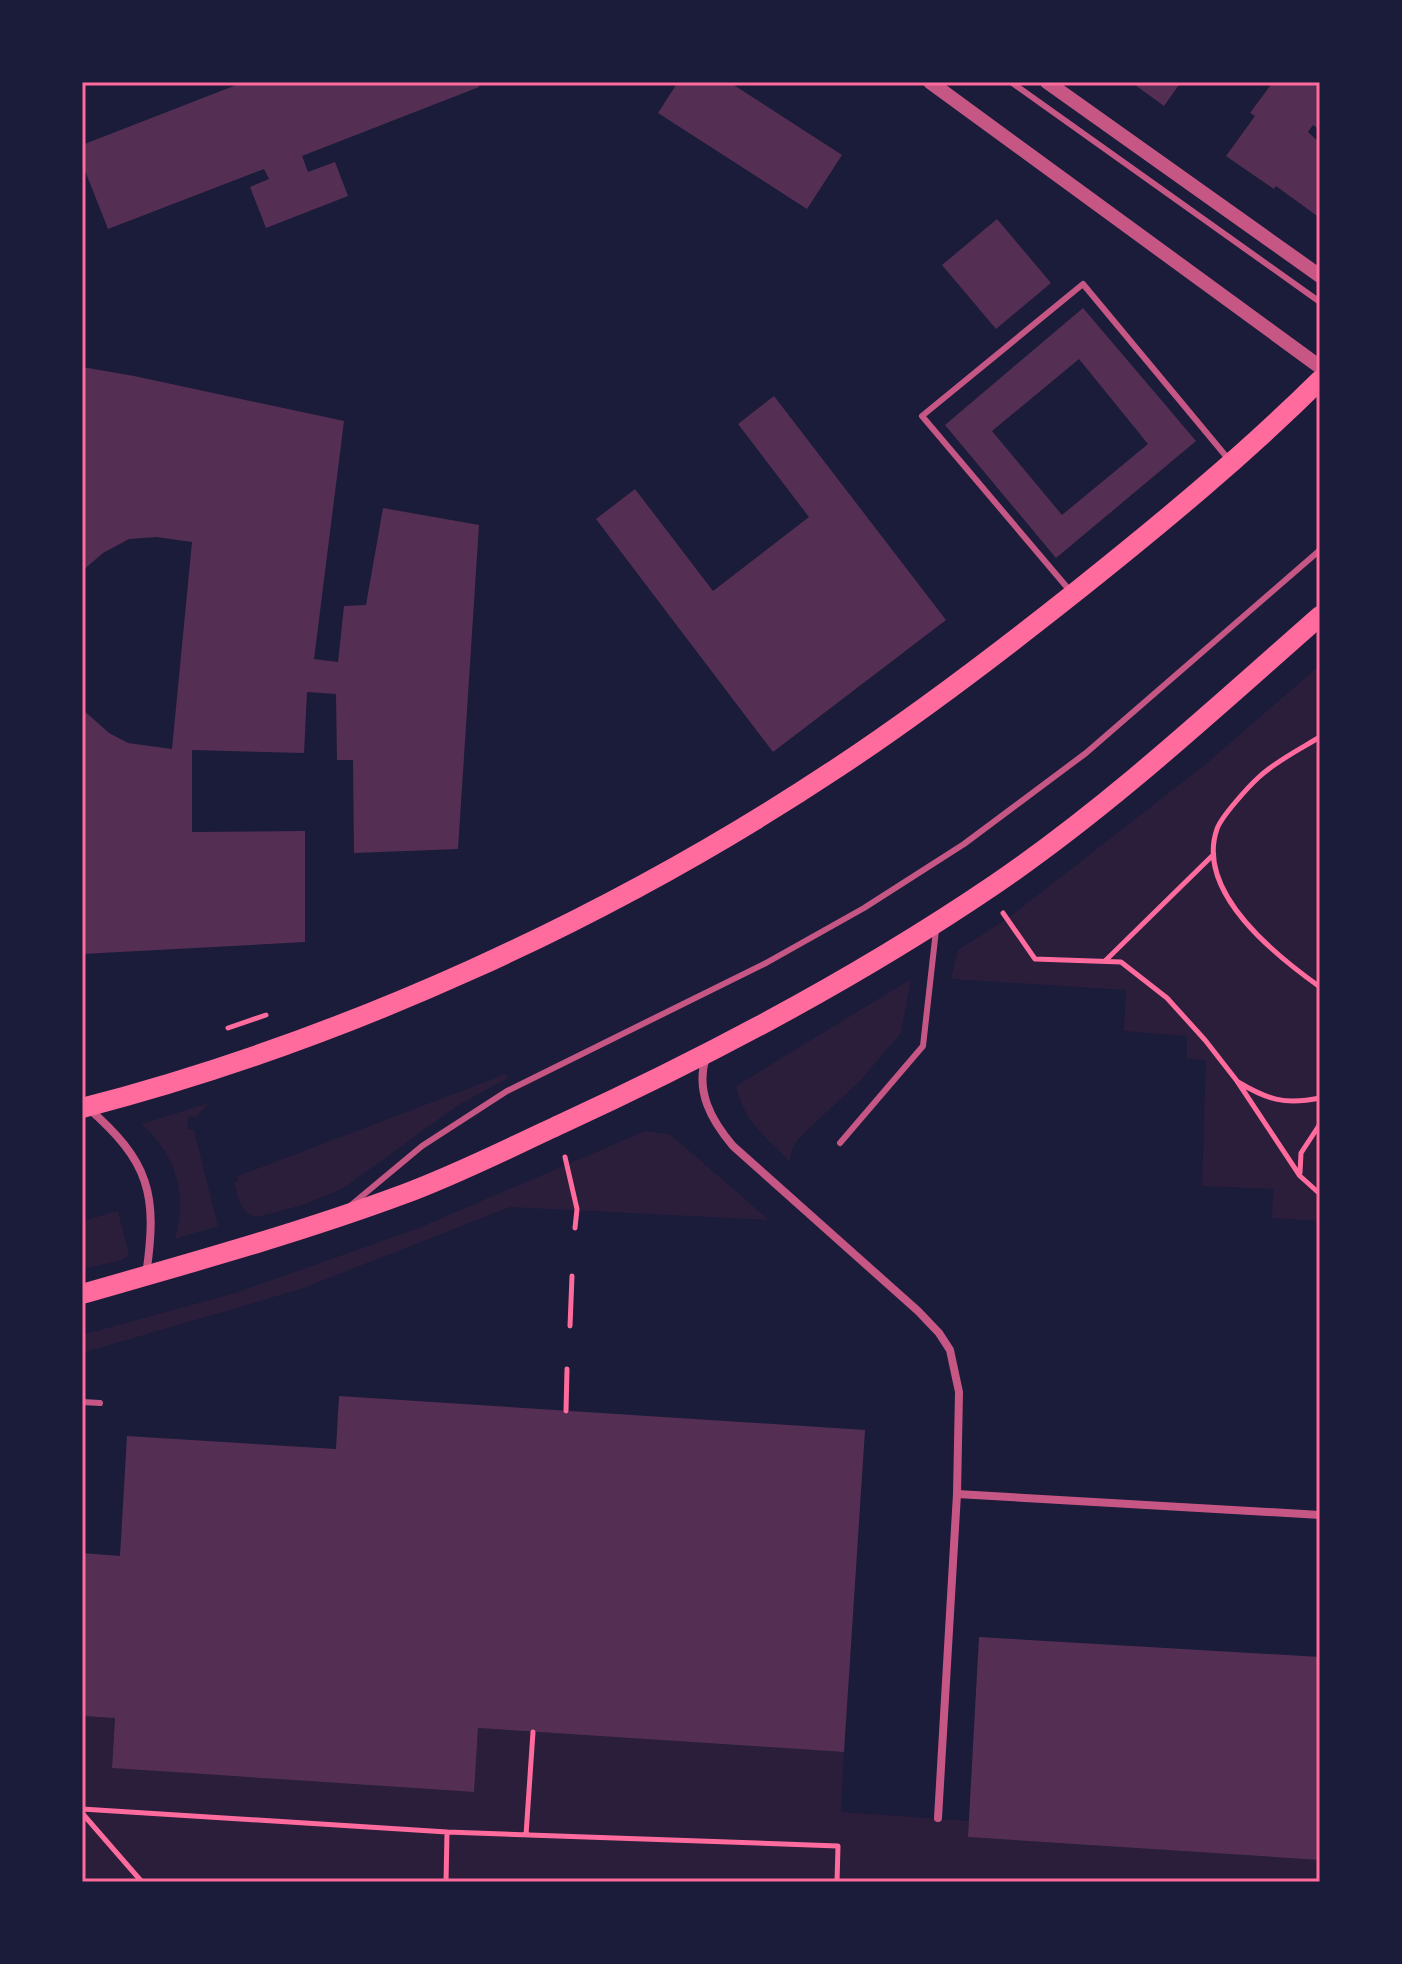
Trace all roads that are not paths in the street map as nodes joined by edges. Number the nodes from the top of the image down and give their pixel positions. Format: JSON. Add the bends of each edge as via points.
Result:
{"nodes":[{"id":1,"x":930,"y":82,"type":"edge"},
{"id":2,"x":1011,"y":82,"type":"edge"},
{"id":3,"x":1047,"y":82,"type":"edge"},
{"id":4,"x":1320,"y":276,"type":"edge"},
{"id":5,"x":1320,"y":302,"type":"edge"},
{"id":6,"x":1320,"y":367,"type":"edge"},
{"id":7,"x":1320,"y":380,"type":"edge"},
{"id":8,"x":1232,"y":464,"type":"junction"},
{"id":9,"x":1320,"y":550,"type":"edge"},
{"id":10,"x":1073,"y":594,"type":"junction"},
{"id":11,"x":1320,"y":616,"type":"edge"},
{"id":12,"x":937,"y":921,"type":"junction"},
{"id":13,"x":707,"y":1055,"type":"junction"},
{"id":14,"x":84,"y":1108,"type":"edge"},
{"id":15,"x":840,"y":1143,"type":"dead end"},
{"id":16,"x":336,"y":1219,"type":"junction"},
{"id":17,"x":146,"y":1276,"type":"junction"},
{"id":18,"x":82,"y":1294,"type":"edge"},
{"id":19,"x":82,"y":1402,"type":"edge"},
{"id":20,"x":100,"y":1403,"type":"dead end"},
{"id":21,"x":957,"y":1494,"type":"junction"},
{"id":22,"x":1320,"y":1515,"type":"edge"},
{"id":23,"x":938,"y":1818,"type":"dead end"}],
"edges":[{"from":1,"to":6,"type":"street"},
{"from":2,"to":5,"type":"lane"},
{"from":3,"to":4,"type":"street"},
{"from":7,"to":8,"type":"main road"},
{"from":8,"to":10,"type":"main road"},
{"from":8,"to":10,"type":"lane","via":[[1083,284],[922,416]]},
{"from":9,"to":16,"type":"lane","via":[[1086,753],[964,844],[766,963],[507,1091],[432,1139]]},
{"from":10,"to":14,"type":"main road","via":[[835,770],[584,915],[319,1032]]},
{"from":11,"to":12,"type":"main road","via":[[1091,813]]},
{"from":12,"to":13,"type":"main road"},
{"from":12,"to":15,"type":"lane","via":[[923,1046]]},
{"from":13,"to":16,"type":"main road","via":[[499,1153]]},
{"from":13,"to":21,"type":"street","via":[[702,1089],[713,1119],[733,1146],[945,1341],[959,1392]]},
{"from":14,"to":17,"type":"street","via":[[125,1144],[146,1182],[152,1228]]},
{"from":16,"to":17,"type":"main road"},
{"from":17,"to":18,"type":"main road"},
{"from":19,"to":20,"type":"lane"},
{"from":21,"to":22,"type":"street"},
{"from":21,"to":23,"type":"street"}]}
